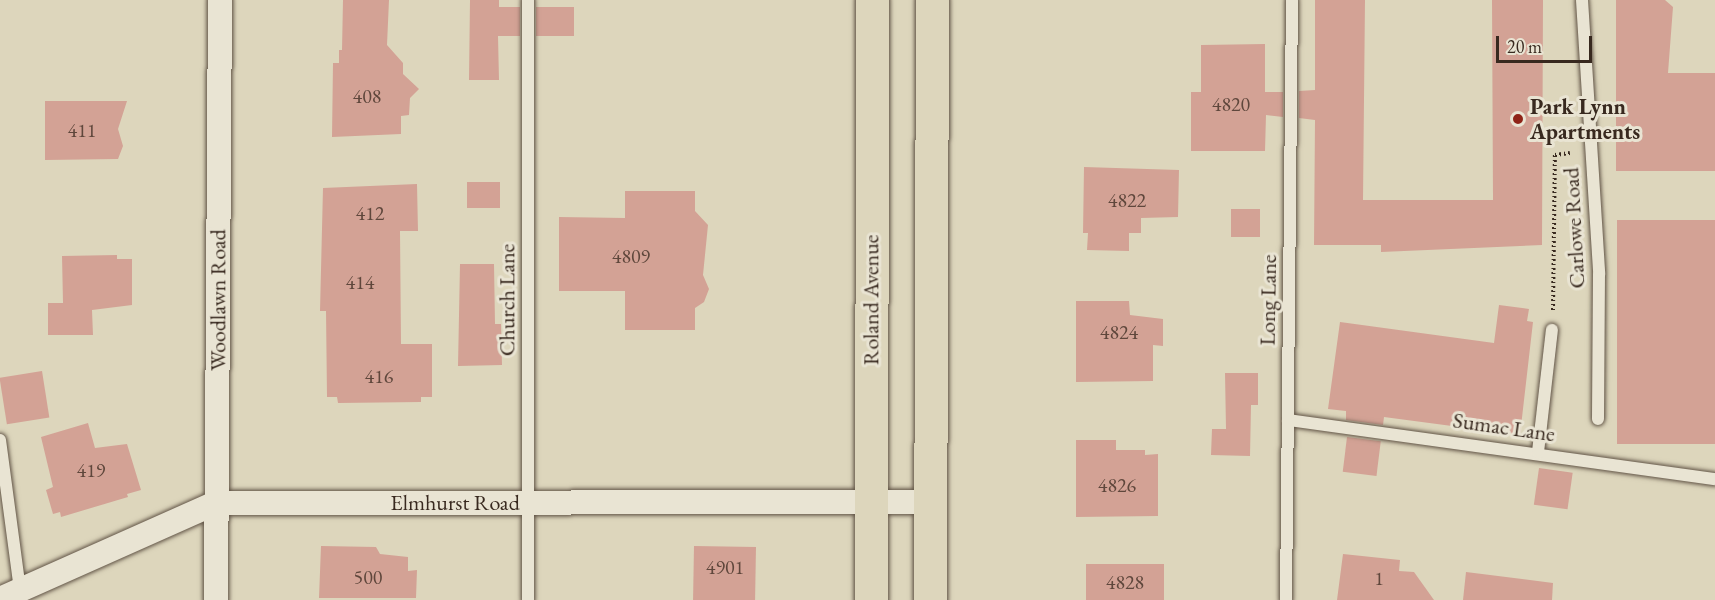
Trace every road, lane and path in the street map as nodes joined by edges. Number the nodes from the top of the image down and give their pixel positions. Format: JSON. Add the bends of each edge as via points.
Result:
{"nodes":[{"id":1,"x":220,"y":0,"type":"edge"},
{"id":2,"x":528,"y":0,"type":"edge"},
{"id":3,"x":872,"y":0,"type":"edge"},
{"id":4,"x":932,"y":0,"type":"edge"},
{"id":5,"x":1292,"y":0,"type":"edge"},
{"id":6,"x":1582,"y":0,"type":"edge"},
{"id":7,"x":1555,"y":155,"type":"dead end"},
{"id":8,"x":1552,"y":330,"type":"joint"},
{"id":9,"x":1598,"y":419,"type":"dead end"},
{"id":10,"x":1288,"y":420,"type":"junction"},
{"id":11,"x":0,"y":440,"type":"edge"},
{"id":12,"x":1538,"y":452,"type":"junction"},
{"id":13,"x":1715,"y":480,"type":"edge"},
{"id":14,"x":930,"y":502,"type":"junction"},
{"id":15,"x":216,"y":503,"type":"junction"},
{"id":16,"x":529,"y":503,"type":"junction"},
{"id":17,"x":870,"y":503,"type":"junction"},
{"id":18,"x":10,"y":595,"type":"edge"},
{"id":19,"x":216,"y":600,"type":"edge"},
{"id":20,"x":528,"y":600,"type":"edge"},
{"id":21,"x":871,"y":600,"type":"edge"},
{"id":22,"x":930,"y":600,"type":"edge"},
{"id":23,"x":1286,"y":600,"type":"edge"}],
"edges":[{"from":1,"to":15,"type":"street","name":"Woodlawn Road"},
{"from":2,"to":16,"type":"lane","name":"Church Lane"},
{"from":3,"to":17,"type":"main road","name":"Roland Avenue"},
{"from":4,"to":14,"type":"main road"},
{"from":5,"to":10,"type":"lane","name":"Long Lane"},
{"from":6,"to":9,"type":"lane","name":"Carlowe Road","via":[[1599,274]]},
{"from":7,"to":8,"type":"path"},
{"from":8,"to":12,"type":"lane"},
{"from":10,"to":12,"type":"lane","name":"Sumac Lane"},
{"from":10,"to":23,"type":"lane","name":"Long Lane"},
{"from":11,"to":18,"type":"lane"},
{"from":12,"to":13,"type":"lane","name":"Sumac Lane"},
{"from":14,"to":17,"type":"street","name":"Elmhurst Road"},
{"from":14,"to":22,"type":"main road"},
{"from":15,"to":16,"type":"street","name":"Elmhurst Road"},
{"from":15,"to":18,"type":"street","name":"Elmhurst Road"},
{"from":15,"to":19,"type":"street","name":"Woodlawn Road"},
{"from":16,"to":17,"type":"street","name":"Elmhurst Road"},
{"from":16,"to":20,"type":"lane","name":"Church Lane"},
{"from":17,"to":21,"type":"main road","name":"Roland Avenue"}]}
